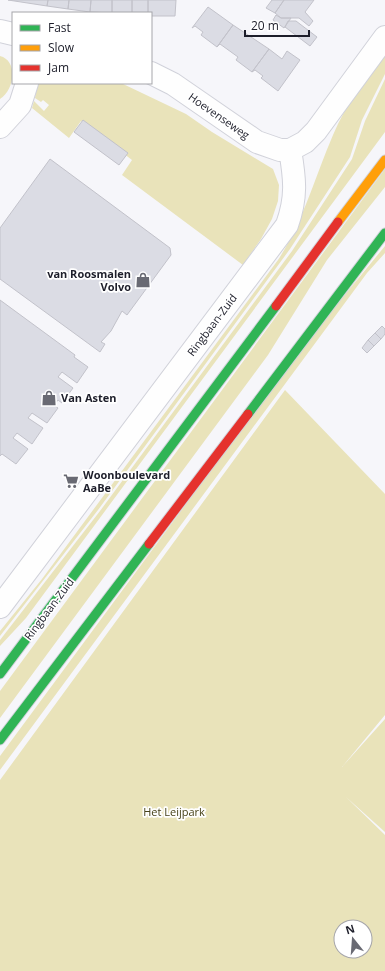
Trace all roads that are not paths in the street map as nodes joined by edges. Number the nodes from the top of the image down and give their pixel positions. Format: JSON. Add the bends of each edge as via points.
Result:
{"nodes":[{"id":1,"x":0,"y":31,"type":"edge"},
{"id":2,"x":12,"y":34,"type":"edge"},
{"id":3,"x":385,"y":37,"type":"edge"},
{"id":4,"x":152,"y":74,"type":"edge"},
{"id":5,"x":27,"y":84,"type":"edge"},
{"id":6,"x":0,"y":127,"type":"edge"},
{"id":7,"x":290,"y":150,"type":"junction"},
{"id":8,"x":385,"y":160,"type":"edge"},
{"id":9,"x":385,"y":233,"type":"edge"},
{"id":10,"x":0,"y":607,"type":"edge"},
{"id":11,"x":0,"y":674,"type":"edge"},
{"id":12,"x":0,"y":740,"type":"edge"}],
"edges":[{"from":1,"to":2,"type":"street"},
{"from":3,"to":7,"type":"street","via":[[316,131],[298,147]]},
{"from":4,"to":7,"type":"street","name":"Hoevenseweg","via":[[173,84],[257,142],[272,149]]},
{"from":5,"to":6,"type":"street","via":[[20,105]]},
{"from":7,"to":10,"type":"street","name":"Ringbaan-Zuid","via":[[295,193],[287,226]]},
{"from":8,"to":11,"type":"main road","name":"Ringbaan-Zuid"},
{"from":9,"to":12,"type":"main road"}]}
